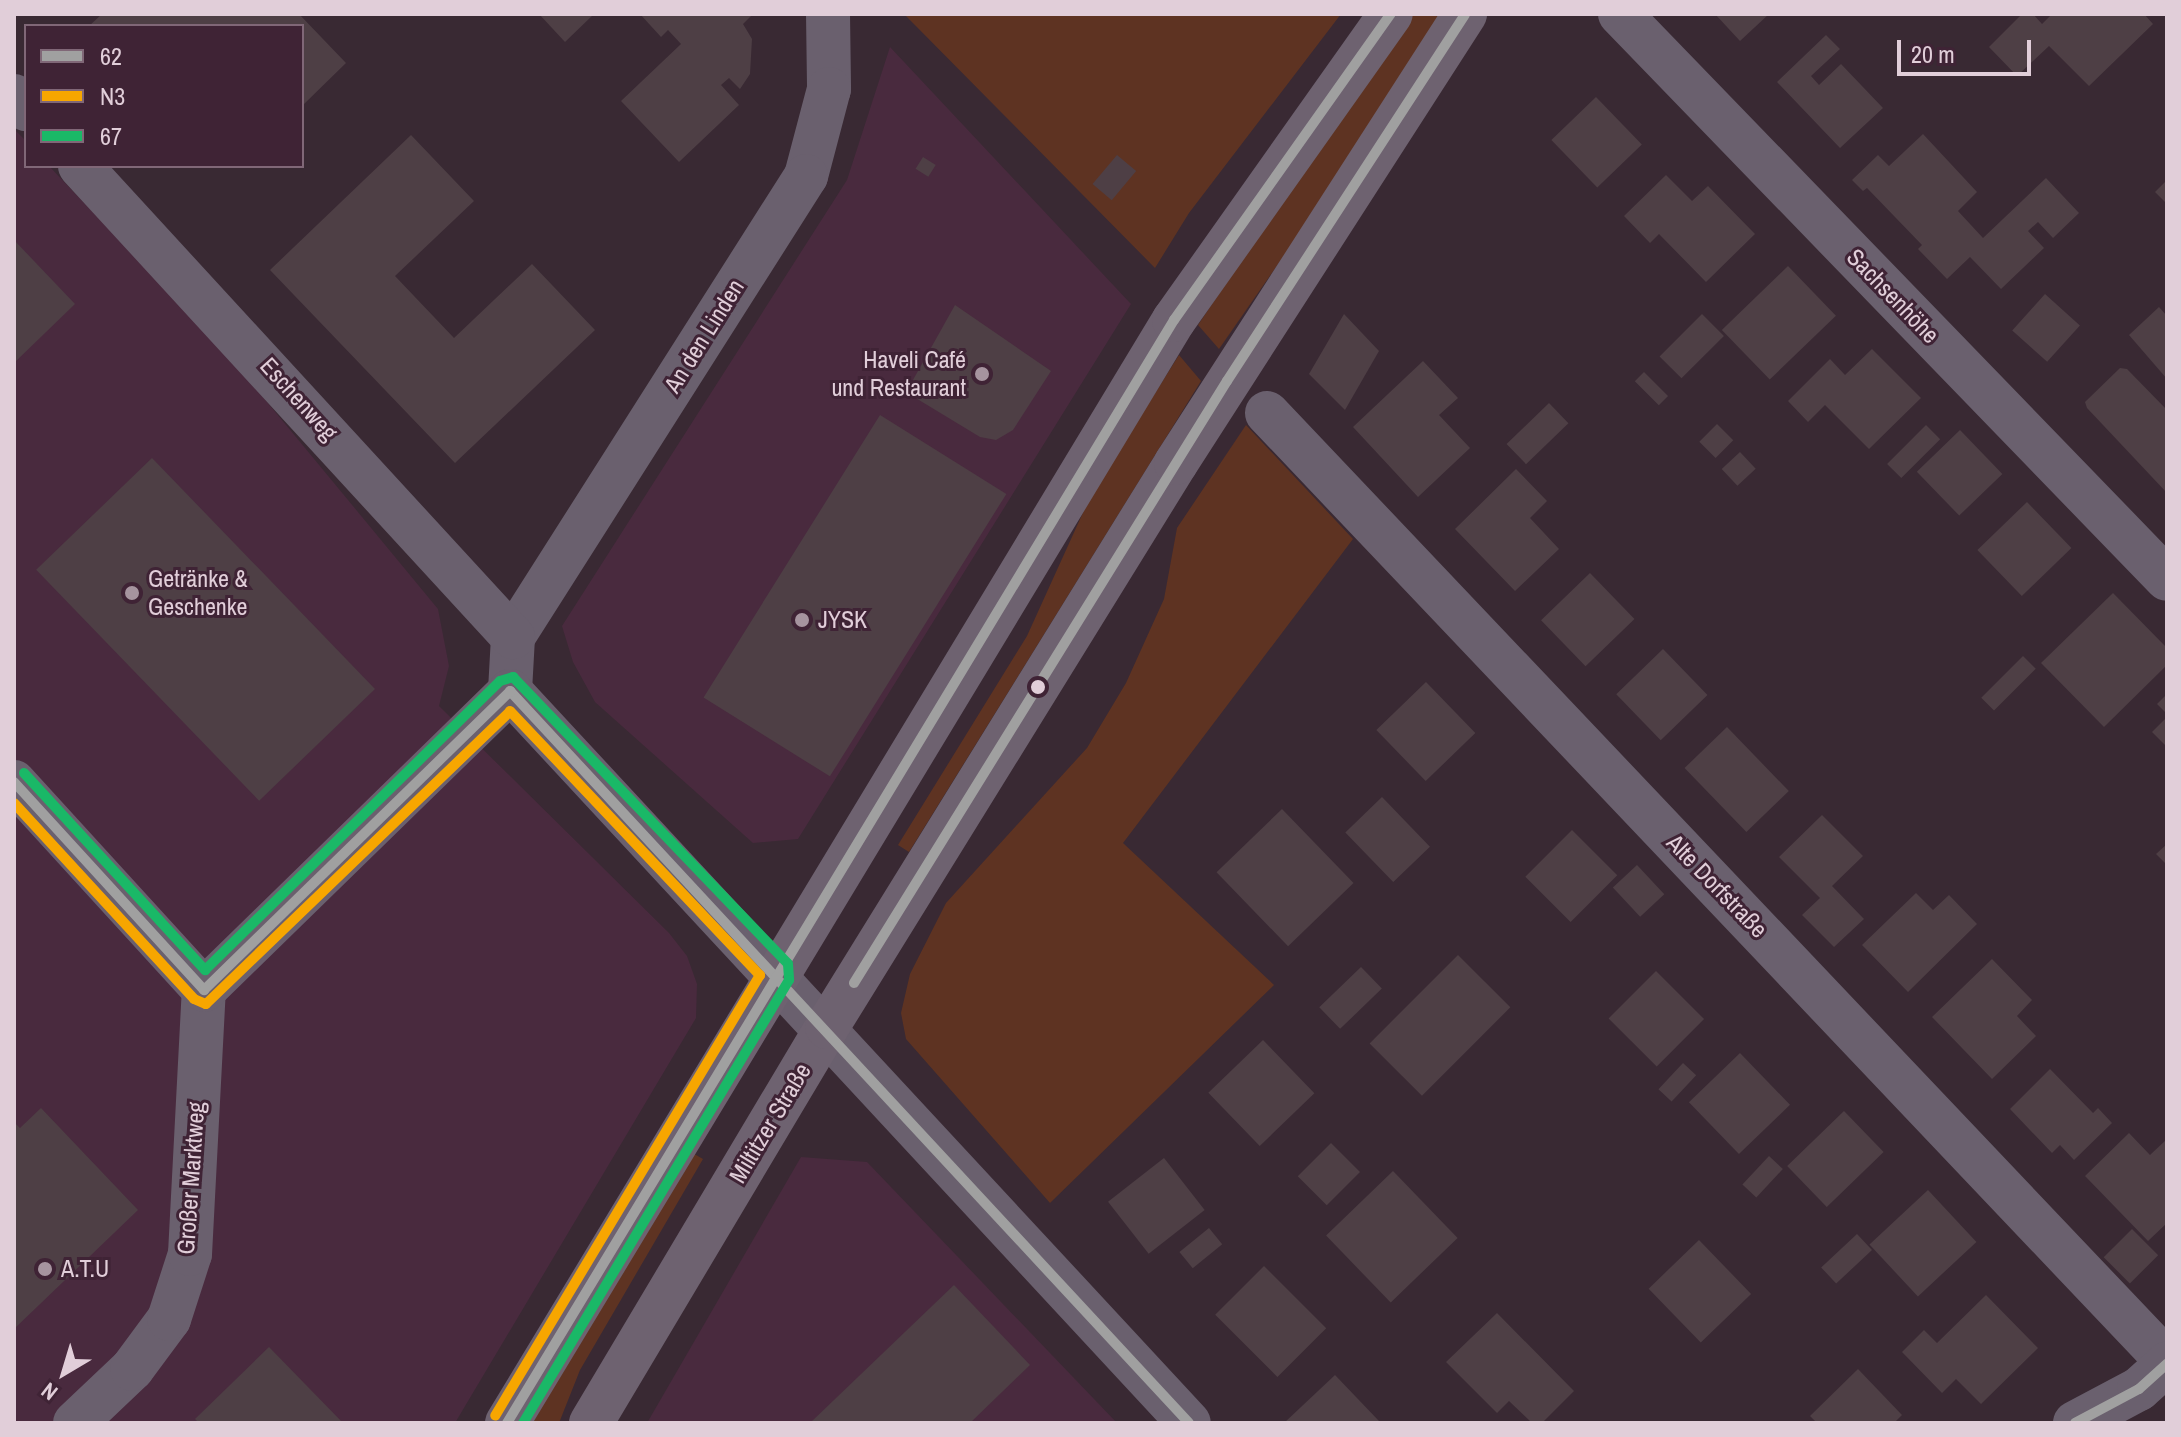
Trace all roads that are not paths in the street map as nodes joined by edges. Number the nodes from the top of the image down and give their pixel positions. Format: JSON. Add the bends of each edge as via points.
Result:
{"nodes":[{"id":1,"x":828,"y":14,"type":"edge"},
{"id":2,"x":1391,"y":14,"type":"edge"},
{"id":3,"x":1465,"y":14,"type":"edge"},
{"id":4,"x":1620,"y":14,"type":"edge"},
{"id":5,"x":82,"y":168,"type":"edge"},
{"id":6,"x":1267,"y":413,"type":"dead end"},
{"id":7,"x":2167,"y":579,"type":"edge"},
{"id":8,"x":513,"y":637,"type":"junction"},
{"id":9,"x":510,"y":691,"type":"junction"},
{"id":10,"x":14,"y":782,"type":"edge"},
{"id":11,"x":777,"y":973,"type":"junction"},
{"id":12,"x":204,"y":990,"type":"junction"},
{"id":13,"x":827,"y":1027,"type":"junction"},
{"id":14,"x":2167,"y":1362,"type":"edge"},
{"id":15,"x":75,"y":1423,"type":"edge"},
{"id":16,"x":507,"y":1423,"type":"edge"},
{"id":17,"x":591,"y":1423,"type":"edge"},
{"id":18,"x":1189,"y":1423,"type":"edge"},
{"id":19,"x":2075,"y":1423,"type":"edge"}],
"edges":[{"from":1,"to":8,"type":"street","name":"An den Linden","via":[[829,89],[806,176]]},
{"from":2,"to":11,"type":"street","via":[[1174,320]]},
{"from":3,"to":13,"type":"street","name":"Miltitzer Straße","via":[[1220,393]]},
{"from":4,"to":7,"type":"street","name":"Sachsenhöhe"},
{"from":5,"to":8,"type":"street","name":"Eschenweg"},
{"from":6,"to":14,"type":"street","name":"Alte Dorfstraße"},
{"from":8,"to":9,"type":"street"},
{"from":9,"to":11,"type":"street"},
{"from":9,"to":12,"type":"street"},
{"from":10,"to":12,"type":"street"},
{"from":11,"to":13,"type":"street"},
{"from":11,"to":16,"type":"street"},
{"from":12,"to":15,"type":"street","name":"Großer Marktweg","via":[[190,1254],[169,1319],[132,1369]]},
{"from":13,"to":17,"type":"street","name":"Miltitzer Straße"},
{"from":13,"to":18,"type":"street"},
{"from":14,"to":19,"type":"street","via":[[2139,1389]]}]}
